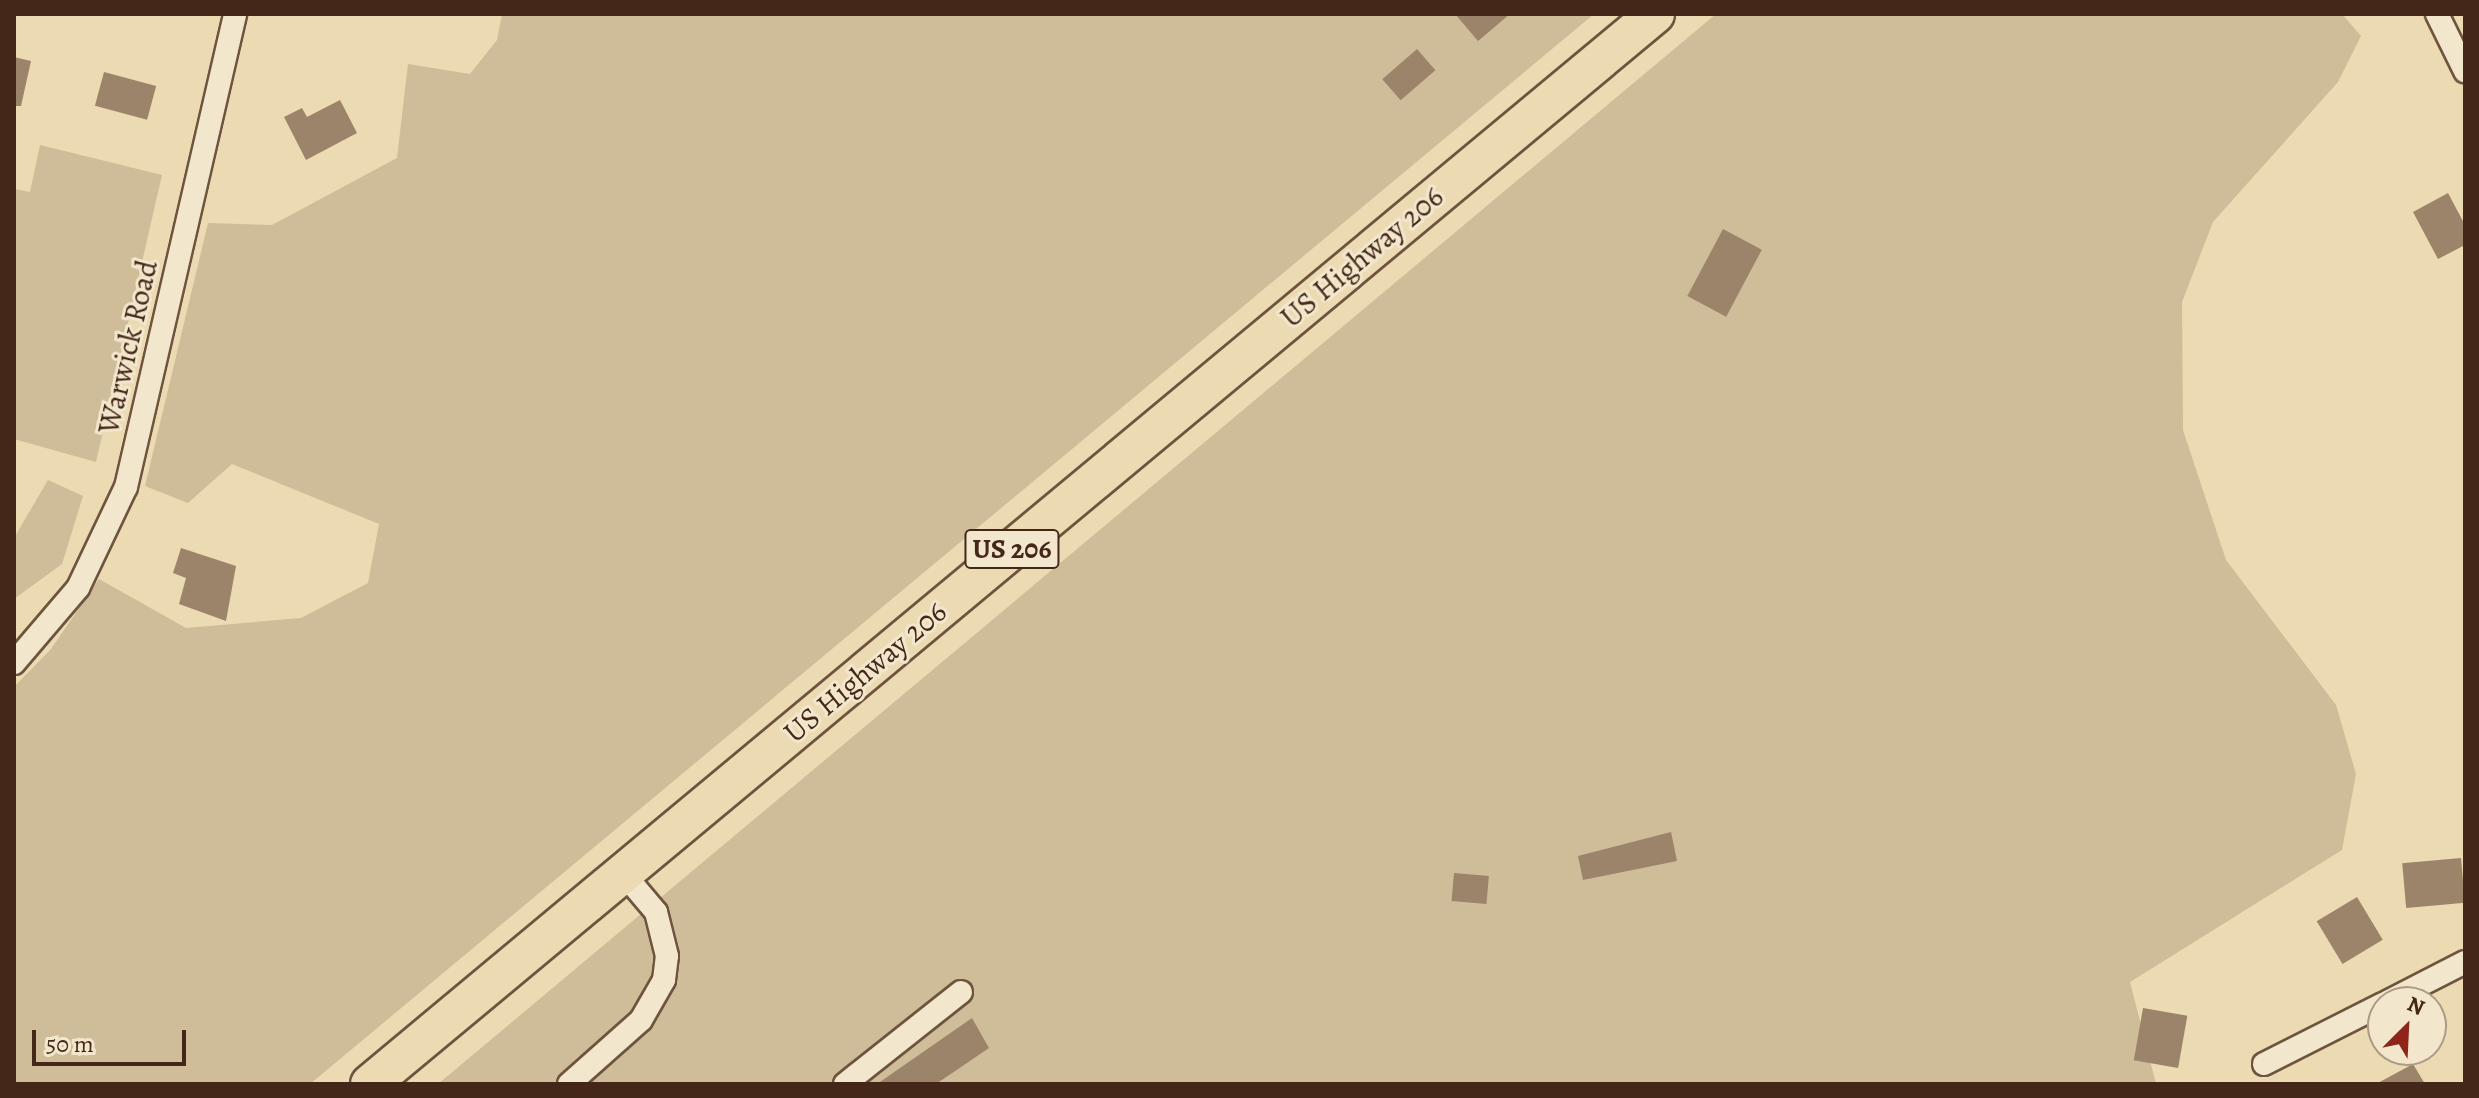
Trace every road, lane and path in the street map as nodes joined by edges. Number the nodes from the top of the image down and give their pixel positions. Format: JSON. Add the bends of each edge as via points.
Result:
{"nodes":[{"id":1,"x":235,"y":14,"type":"edge"},
{"id":2,"x":1655,"y":14,"type":"edge"},
{"id":3,"x":2437,"y":14,"type":"edge"},
{"id":4,"x":2465,"y":71,"type":"edge"},
{"id":5,"x":14,"y":663,"type":"edge"},
{"id":6,"x":623,"y":873,"type":"junction"},
{"id":7,"x":2465,"y":962,"type":"edge"},
{"id":8,"x":2418,"y":986,"type":"edge"},
{"id":9,"x":961,"y":992,"type":"dead end"},
{"id":10,"x":2367,"y":1012,"type":"edge"},
{"id":11,"x":2264,"y":1064,"type":"dead end"},
{"id":12,"x":370,"y":1084,"type":"edge"},
{"id":13,"x":569,"y":1084,"type":"edge"},
{"id":14,"x":845,"y":1084,"type":"edge"}],
"edges":[{"from":1,"to":5,"type":"street","name":"Warwick Road","via":[[126,487],[78,588]]},
{"from":2,"to":6,"type":"highway","name":"US Highway 206","number":"US 206"},
{"from":3,"to":4,"type":"street"},
{"from":6,"to":12,"type":"highway","name":"US Highway 206","number":"US 206"},
{"from":6,"to":13,"type":"street","via":[[656,912],[667,956],[664,980],[641,1020]]},
{"from":7,"to":8,"type":"street"},
{"from":9,"to":14,"type":"street"},
{"from":10,"to":11,"type":"street"}]}
